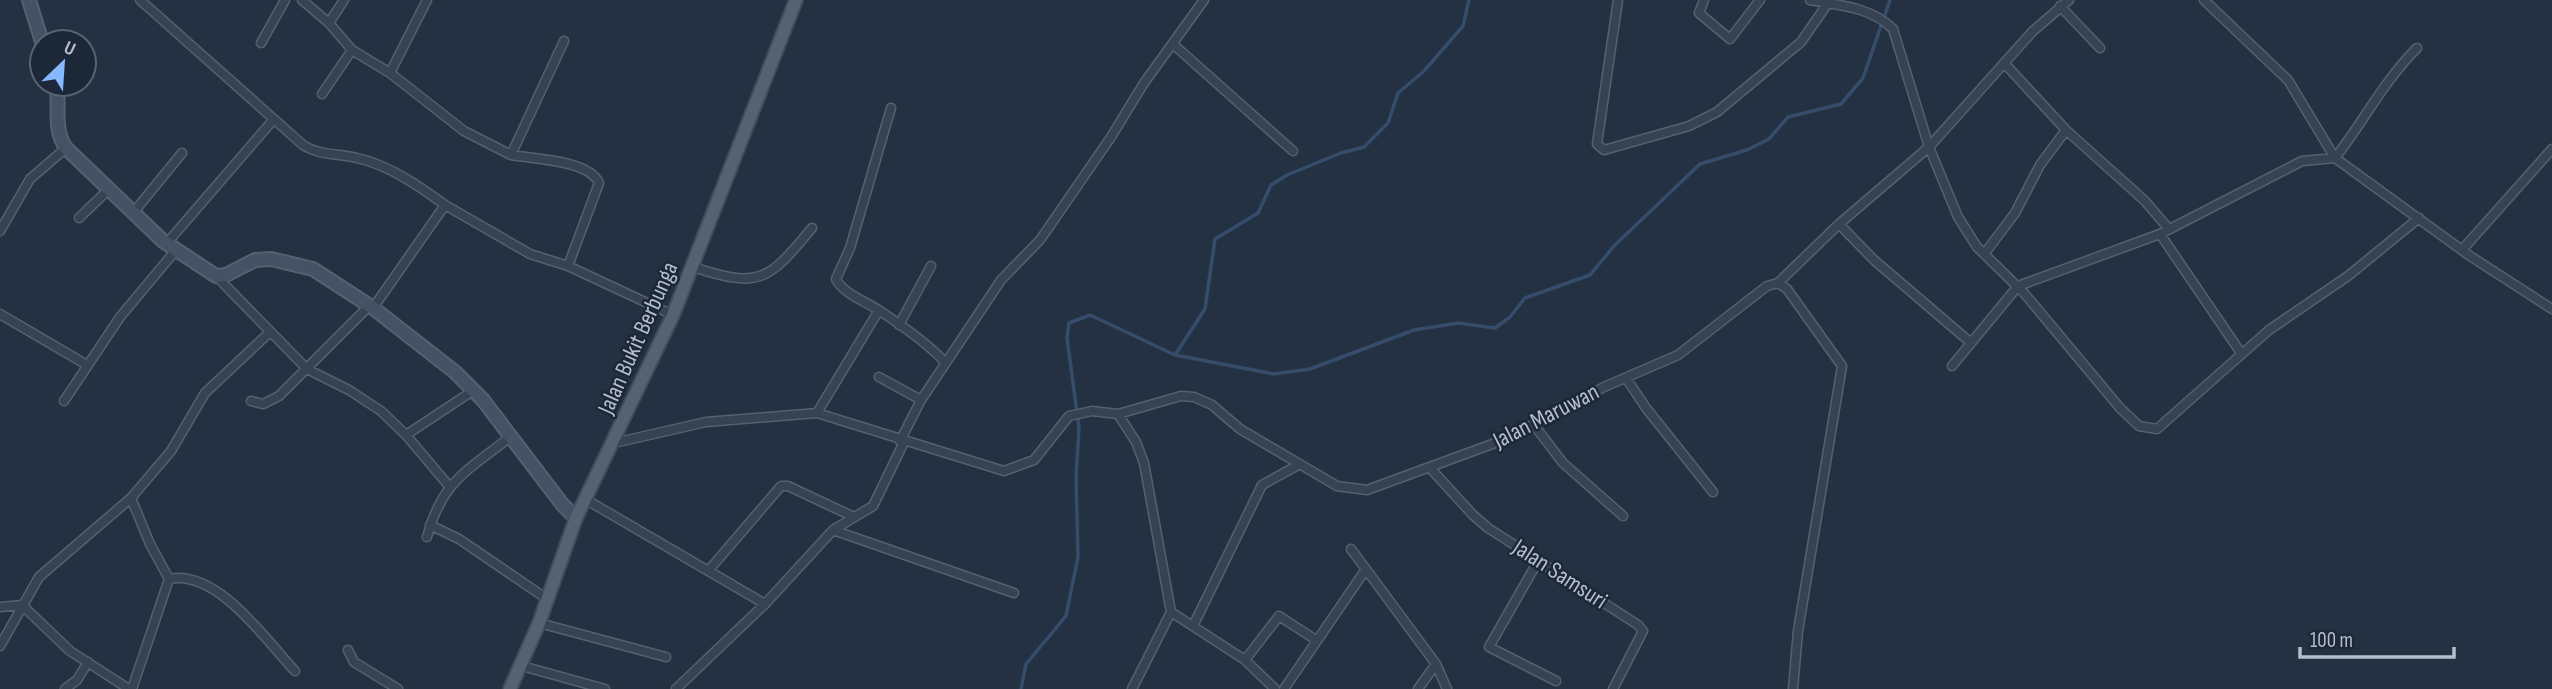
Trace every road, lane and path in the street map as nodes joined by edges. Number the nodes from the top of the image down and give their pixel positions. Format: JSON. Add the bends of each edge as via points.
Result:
{"nodes":[{"id":1,"x":29,"y":0,"type":"edge"},
{"id":2,"x":140,"y":0,"type":"edge"},
{"id":3,"x":285,"y":0,"type":"edge"},
{"id":4,"x":302,"y":0,"type":"edge"},
{"id":5,"x":344,"y":0,"type":"edge"},
{"id":6,"x":427,"y":0,"type":"edge"},
{"id":7,"x":796,"y":0,"type":"edge"},
{"id":8,"x":1204,"y":0,"type":"edge"},
{"id":9,"x":1618,"y":0,"type":"edge"},
{"id":10,"x":1704,"y":0,"type":"edge"},
{"id":11,"x":1760,"y":0,"type":"edge"},
{"id":12,"x":1810,"y":0,"type":"edge"},
{"id":13,"x":2069,"y":0,"type":"edge"},
{"id":14,"x":2204,"y":0,"type":"edge"},
{"id":15,"x":1828,"y":3,"type":"junction"},
{"id":16,"x":2060,"y":6,"type":"junction"},
{"id":17,"x":329,"y":23,"type":"junction"},
{"id":18,"x":38,"y":28,"type":"edge"},
{"id":19,"x":564,"y":41,"type":"dead end"},
{"id":20,"x":261,"y":43,"type":"dead end"},
{"id":21,"x":1174,"y":45,"type":"junction"},
{"id":22,"x":2100,"y":48,"type":"dead end"},
{"id":23,"x":2417,"y":48,"type":"dead end"},
{"id":24,"x":352,"y":50,"type":"junction"},
{"id":25,"x":2006,"y":65,"type":"junction"},
{"id":26,"x":390,"y":73,"type":"junction"},
{"id":27,"x":322,"y":94,"type":"dead end"},
{"id":28,"x":59,"y":98,"type":"edge"},
{"id":29,"x":891,"y":108,"type":"dead end"},
{"id":30,"x":274,"y":119,"type":"junction"},
{"id":31,"x":2066,"y":130,"type":"junction"},
{"id":32,"x":66,"y":148,"type":"junction"},
{"id":33,"x":1929,"y":148,"type":"junction"},
{"id":34,"x":2552,"y":149,"type":"edge"},
{"id":35,"x":1293,"y":151,"type":"dead end"},
{"id":36,"x":181,"y":153,"type":"dead end"},
{"id":37,"x":511,"y":155,"type":"junction"},
{"id":38,"x":2334,"y":158,"type":"junction"},
{"id":39,"x":108,"y":190,"type":"junction"},
{"id":40,"x":445,"y":205,"type":"junction"},
{"id":41,"x":133,"y":213,"type":"junction"},
{"id":42,"x":79,"y":218,"type":"dead end"},
{"id":43,"x":2419,"y":218,"type":"junction"},
{"id":44,"x":1839,"y":224,"type":"junction"},
{"id":45,"x":812,"y":228,"type":"dead end"},
{"id":46,"x":2168,"y":229,"type":"junction"},
{"id":47,"x":0,"y":232,"type":"edge"},
{"id":48,"x":2160,"y":234,"type":"junction"},
{"id":49,"x":172,"y":246,"type":"junction"},
{"id":50,"x":2462,"y":250,"type":"junction"},
{"id":51,"x":1984,"y":253,"type":"junction"},
{"id":52,"x":568,"y":266,"type":"junction"},
{"id":53,"x":931,"y":266,"type":"dead end"},
{"id":54,"x":693,"y":267,"type":"junction"},
{"id":55,"x":216,"y":276,"type":"junction"},
{"id":56,"x":1777,"y":283,"type":"junction"},
{"id":57,"x":2018,"y":286,"type":"junction"},
{"id":58,"x":371,"y":307,"type":"junction"},
{"id":59,"x":2552,"y":309,"type":"edge"},
{"id":60,"x":879,"y":310,"type":"junction"},
{"id":61,"x":0,"y":314,"type":"edge"},
{"id":62,"x":673,"y":315,"type":"junction"},
{"id":63,"x":899,"y":325,"type":"junction"},
{"id":64,"x":271,"y":332,"type":"junction"},
{"id":65,"x":1969,"y":342,"type":"junction"},
{"id":66,"x":2241,"y":353,"type":"junction"},
{"id":67,"x":945,"y":362,"type":"junction"},
{"id":68,"x":87,"y":365,"type":"junction"},
{"id":69,"x":1952,"y":366,"type":"dead end"},
{"id":70,"x":307,"y":369,"type":"junction"},
{"id":71,"x":879,"y":377,"type":"dead end"},
{"id":72,"x":1626,"y":378,"type":"junction"},
{"id":73,"x":474,"y":390,"type":"junction"},
{"id":74,"x":921,"y":400,"type":"junction"},
{"id":75,"x":64,"y":401,"type":"dead end"},
{"id":76,"x":251,"y":401,"type":"dead end"},
{"id":77,"x":817,"y":413,"type":"junction"},
{"id":78,"x":1118,"y":414,"type":"junction"},
{"id":79,"x":1534,"y":425,"type":"junction"},
{"id":80,"x":406,"y":435,"type":"junction"},
{"id":81,"x":510,"y":437,"type":"junction"},
{"id":82,"x":902,"y":442,"type":"junction"},
{"id":83,"x":614,"y":443,"type":"junction"},
{"id":84,"x":1300,"y":464,"type":"junction"},
{"id":85,"x":1431,"y":469,"type":"junction"},
{"id":86,"x":449,"y":486,"type":"junction"},
{"id":87,"x":1713,"y":492,"type":"dead end"},
{"id":88,"x":131,"y":498,"type":"junction"},
{"id":89,"x":585,"y":499,"type":"junction"},
{"id":90,"x":1623,"y":516,"type":"dead end"},
{"id":91,"x":854,"y":517,"type":"junction"},
{"id":92,"x":576,"y":518,"type":"junction"},
{"id":93,"x":430,"y":525,"type":"junction"},
{"id":94,"x":833,"y":530,"type":"junction"},
{"id":95,"x":427,"y":537,"type":"dead end"},
{"id":96,"x":1351,"y":549,"type":"dead end"},
{"id":97,"x":1538,"y":561,"type":"junction"},
{"id":98,"x":1366,"y":569,"type":"junction"},
{"id":99,"x":709,"y":570,"type":"junction"},
{"id":100,"x":169,"y":579,"type":"junction"},
{"id":101,"x":1014,"y":593,"type":"dead end"},
{"id":102,"x":547,"y":599,"type":"junction"},
{"id":103,"x":765,"y":604,"type":"junction"},
{"id":104,"x":22,"y":606,"type":"junction"},
{"id":105,"x":0,"y":607,"type":"edge"},
{"id":106,"x":1171,"y":612,"type":"junction"},
{"id":107,"x":539,"y":623,"type":"junction"},
{"id":108,"x":1194,"y":624,"type":"junction"},
{"id":109,"x":1316,"y":640,"type":"junction"},
{"id":110,"x":0,"y":646,"type":"edge"},
{"id":111,"x":348,"y":650,"type":"dead end"},
{"id":112,"x":666,"y":657,"type":"dead end"},
{"id":113,"x":1245,"y":660,"type":"junction"},
{"id":114,"x":88,"y":662,"type":"junction"},
{"id":115,"x":1436,"y":664,"type":"junction"},
{"id":116,"x":522,"y":666,"type":"junction"},
{"id":117,"x":295,"y":671,"type":"dead end"},
{"id":118,"x":1556,"y":681,"type":"dead end"},
{"id":119,"x":65,"y":689,"type":"edge"},
{"id":120,"x":131,"y":689,"type":"edge"},
{"id":121,"x":398,"y":689,"type":"edge"},
{"id":122,"x":510,"y":689,"type":"edge"},
{"id":123,"x":605,"y":689,"type":"edge"},
{"id":124,"x":676,"y":689,"type":"edge"},
{"id":125,"x":1133,"y":689,"type":"edge"},
{"id":126,"x":1275,"y":689,"type":"edge"},
{"id":127,"x":1284,"y":689,"type":"edge"},
{"id":128,"x":1418,"y":689,"type":"edge"},
{"id":129,"x":1447,"y":689,"type":"edge"},
{"id":130,"x":1613,"y":689,"type":"edge"},
{"id":131,"x":1793,"y":689,"type":"edge"}],
"edges":[{"from":1,"to":18,"type":"street"},
{"from":2,"to":30,"type":"street"},
{"from":3,"to":20,"type":"street"},
{"from":4,"to":17,"type":"street"},
{"from":5,"to":17,"type":"street"},
{"from":6,"to":26,"type":"street"},
{"from":7,"to":54,"type":"main road","name":"Jalan Bukit Berbunga"},
{"from":8,"to":21,"type":"street"},
{"from":9,"to":15,"type":"street","via":[[1597,144],[1604,150],[1689,126],[1717,112],[1801,42]]},
{"from":10,"to":11,"type":"street","via":[[1699,13],[1729,39]]},
{"from":12,"to":15,"type":"street"},
{"from":13,"to":16,"type":"street","name":"Jalan Maruwan"},
{"from":14,"to":38,"type":"street","via":[[2288,80]]},
{"from":15,"to":33,"type":"street","via":[[1867,12],[1892,29]]},
{"from":16,"to":22,"type":"street"},
{"from":16,"to":25,"type":"street","name":"Jalan Maruwan"},
{"from":17,"to":24,"type":"street"},
{"from":19,"to":37,"type":"street"},
{"from":21,"to":35,"type":"street"},
{"from":21,"to":67,"type":"street","via":[[1040,240],[1001,280]]},
{"from":23,"to":38,"type":"street","via":[[2391,74],[2364,121]]},
{"from":24,"to":26,"type":"street"},
{"from":24,"to":27,"type":"street"},
{"from":25,"to":31,"type":"street"},
{"from":25,"to":33,"type":"street","name":"Jalan Maruwan"},
{"from":26,"to":37,"type":"street","via":[[464,131]]},
{"from":28,"to":32,"type":"street","via":[[57,130]]},
{"from":29,"to":60,"type":"street","via":[[850,248],[836,279],[842,288]]},
{"from":30,"to":40,"type":"street","via":[[310,149],[372,162],[418,185]]},
{"from":30,"to":49,"type":"street"},
{"from":31,"to":46,"type":"street","via":[[2145,201]]},
{"from":31,"to":51,"type":"street","via":[[2040,165],[2015,213]]},
{"from":32,"to":39,"type":"street"},
{"from":32,"to":47,"type":"street","via":[[30,179]]},
{"from":33,"to":44,"type":"street","name":"Jalan Maruwan"},
{"from":33,"to":51,"type":"street","via":[[1958,217]]},
{"from":34,"to":50,"type":"street"},
{"from":36,"to":41,"type":"street"},
{"from":37,"to":52,"type":"street","via":[[585,168],[597,176],[599,183]]},
{"from":38,"to":43,"type":"street"},
{"from":38,"to":46,"type":"street","via":[[2302,161]]},
{"from":39,"to":41,"type":"street"},
{"from":39,"to":42,"type":"street"},
{"from":40,"to":52,"type":"street","via":[[530,254]]},
{"from":40,"to":58,"type":"street"},
{"from":41,"to":49,"type":"street"},
{"from":43,"to":50,"type":"street"},
{"from":43,"to":66,"type":"street"},
{"from":44,"to":56,"type":"street","name":"Jalan Maruwan"},
{"from":44,"to":65,"type":"street","via":[[1874,261]]},
{"from":45,"to":54,"type":"street","via":[[775,268],[754,280],[731,279]]},
{"from":46,"to":48,"type":"street"},
{"from":48,"to":57,"type":"street"},
{"from":48,"to":66,"type":"street"},
{"from":49,"to":55,"type":"street"},
{"from":49,"to":68,"type":"street"},
{"from":50,"to":59,"type":"street"},
{"from":51,"to":57,"type":"street"},
{"from":52,"to":62,"type":"street"},
{"from":53,"to":63,"type":"street"},
{"from":54,"to":62,"type":"main road","name":"Jalan Bukit Berbunga"},
{"from":55,"to":58,"type":"street","via":[[268,258],[313,270]]},
{"from":55,"to":64,"type":"street"},
{"from":56,"to":72,"type":"street","name":"Jalan Maruwan","via":[[1678,355]]},
{"from":56,"to":131,"type":"street","via":[[1787,289],[1842,366],[1798,631]]},
{"from":57,"to":65,"type":"street"},
{"from":57,"to":66,"type":"street","via":[[2115,402],[2146,429],[2157,429]]},
{"from":58,"to":70,"type":"street"},
{"from":58,"to":73,"type":"street"},
{"from":60,"to":63,"type":"street"},
{"from":60,"to":77,"type":"street"},
{"from":61,"to":68,"type":"street"},
{"from":62,"to":83,"type":"main road","name":"Jalan Bukit Berbunga"},
{"from":63,"to":67,"type":"street"},
{"from":64,"to":70,"type":"street"},
{"from":64,"to":88,"type":"street","via":[[205,393],[171,451]]},
{"from":65,"to":69,"type":"street"},
{"from":67,"to":74,"type":"street"},
{"from":68,"to":75,"type":"street"},
{"from":70,"to":76,"type":"street","via":[[271,401]]},
{"from":70,"to":80,"type":"street","via":[[360,396]]},
{"from":71,"to":74,"type":"street"},
{"from":72,"to":79,"type":"street","name":"Jalan Maruwan"},
{"from":72,"to":87,"type":"street"},
{"from":73,"to":80,"type":"street"},
{"from":73,"to":81,"type":"street"},
{"from":74,"to":82,"type":"street"},
{"from":77,"to":82,"type":"street"},
{"from":77,"to":83,"type":"street","via":[[706,422]]},
{"from":78,"to":82,"type":"street","name":"Jalan Maruwan","via":[[1092,411],[1069,415],[1034,460],[1013,470],[998,471]]},
{"from":78,"to":84,"type":"street","name":"Jalan Maruwan","via":[[1181,396],[1202,399],[1240,429]]},
{"from":78,"to":106,"type":"street","via":[[1144,463]]},
{"from":79,"to":85,"type":"street","name":"Jalan Maruwan"},
{"from":79,"to":90,"type":"street","via":[[1563,463]]},
{"from":80,"to":86,"type":"street"},
{"from":81,"to":86,"type":"street"},
{"from":81,"to":92,"type":"street"},
{"from":82,"to":91,"type":"street","via":[[873,506]]},
{"from":83,"to":89,"type":"main road","name":"Jalan Bukit Berbunga"},
{"from":84,"to":85,"type":"street","name":"Jalan Maruwan","via":[[1354,491]]},
{"from":84,"to":108,"type":"street","via":[[1268,479],[1259,489]]},
{"from":85,"to":97,"type":"street","name":"Jalan Samsuri","via":[[1473,515]]},
{"from":86,"to":93,"type":"street"},
{"from":88,"to":100,"type":"street"},
{"from":88,"to":104,"type":"street","via":[[39,577]]},
{"from":89,"to":92,"type":"main road","name":"Jalan Bukit Berbunga"},
{"from":89,"to":99,"type":"street"},
{"from":91,"to":94,"type":"street"},
{"from":91,"to":99,"type":"street","via":[[781,486]]},
{"from":92,"to":102,"type":"main road","name":"Jalan Bukit Berbunga"},
{"from":93,"to":95,"type":"street"},
{"from":93,"to":102,"type":"street"},
{"from":94,"to":101,"type":"street"},
{"from":94,"to":103,"type":"street"},
{"from":96,"to":98,"type":"street"},
{"from":97,"to":118,"type":"street","via":[[1489,647]]},
{"from":97,"to":130,"type":"street","name":"Jalan Samsuri","via":[[1643,631]]},
{"from":98,"to":109,"type":"street"},
{"from":98,"to":115,"type":"street"},
{"from":99,"to":103,"type":"street"},
{"from":100,"to":117,"type":"street","via":[[191,578],[212,587]]},
{"from":100,"to":120,"type":"street"},
{"from":102,"to":107,"type":"main road","name":"Jalan Bukit Berbunga"},
{"from":103,"to":124,"type":"street"},
{"from":104,"to":105,"type":"street"},
{"from":104,"to":110,"type":"street"},
{"from":104,"to":114,"type":"street","via":[[70,652]]},
{"from":106,"to":108,"type":"street"},
{"from":106,"to":125,"type":"street"},
{"from":107,"to":112,"type":"street"},
{"from":107,"to":116,"type":"main road","name":"Jalan Bukit Berbunga"},
{"from":108,"to":113,"type":"street"},
{"from":109,"to":113,"type":"street","via":[[1279,616]]},
{"from":109,"to":127,"type":"street"},
{"from":111,"to":121,"type":"street","via":[[354,662]]},
{"from":113,"to":126,"type":"street"},
{"from":114,"to":119,"type":"street"},
{"from":114,"to":120,"type":"street"},
{"from":115,"to":128,"type":"street"},
{"from":115,"to":129,"type":"street"},
{"from":116,"to":122,"type":"main road","name":"Jalan Bukit Berbunga"},
{"from":116,"to":123,"type":"street"}]}
